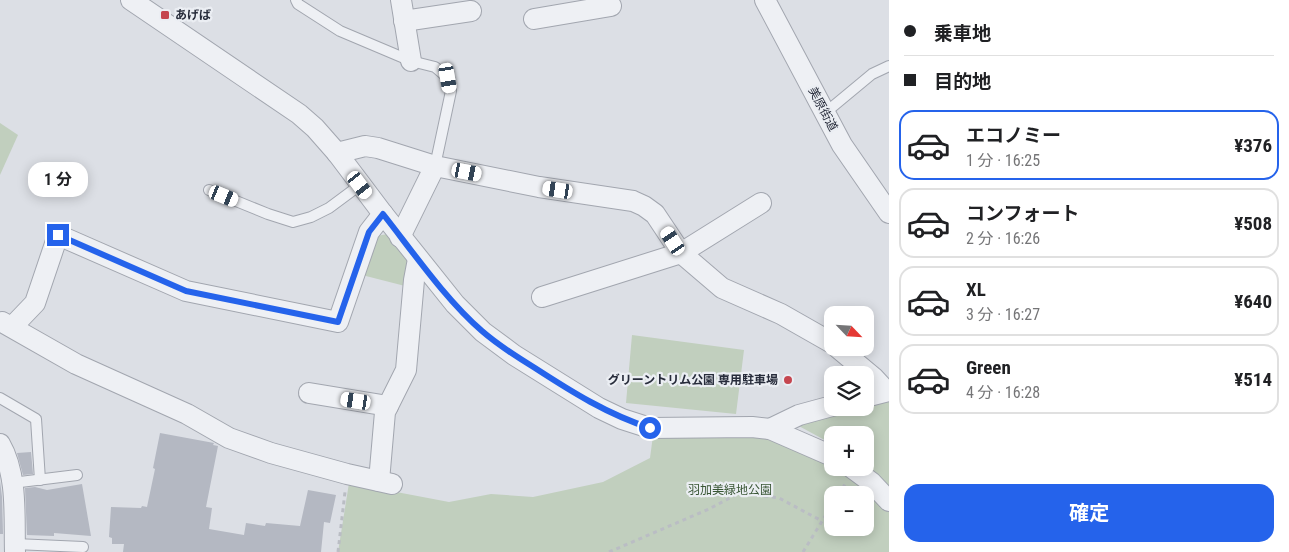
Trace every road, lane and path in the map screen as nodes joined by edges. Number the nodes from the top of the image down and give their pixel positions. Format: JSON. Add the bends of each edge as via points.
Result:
{"nodes":[{"id":1,"x":131,"y":0,"type":"edge"},
{"id":2,"x":296,"y":0,"type":"edge"},
{"id":3,"x":401,"y":0,"type":"edge"},
{"id":4,"x":765,"y":0,"type":"edge"},
{"id":5,"x":574,"y":6,"type":"edge"},
{"id":6,"x":611,"y":6,"type":"dead end"},
{"id":7,"x":471,"y":11,"type":"dead end"},
{"id":8,"x":534,"y":19,"type":"dead end"},
{"id":9,"x":404,"y":21,"type":"junction"},
{"id":10,"x":411,"y":60,"type":"junction"},
{"id":11,"x":889,"y":66,"type":"edge"},
{"id":12,"x":824,"y":113,"type":"junction"},
{"id":13,"x":337,"y":153,"type":"junction"},
{"id":14,"x":436,"y":166,"type":"junction"},
{"id":15,"x":360,"y":185,"type":"junction"},
{"id":16,"x":209,"y":190,"type":"dead end"},
{"id":17,"x":761,"y":203,"type":"dead end"},
{"id":18,"x":889,"y":213,"type":"edge"},
{"id":19,"x":383,"y":214,"type":"junction"},
{"id":20,"x":400,"y":237,"type":"junction"},
{"id":21,"x":681,"y":253,"type":"junction"},
{"id":22,"x":418,"y":259,"type":"junction"},
{"id":23,"x":542,"y":297,"type":"dead end"},
{"id":24,"x":6,"y":324,"type":"edge"},
{"id":25,"x":824,"y":338,"type":"edge"},
{"id":26,"x":848,"y":356,"type":"edge"},
{"id":27,"x":887,"y":391,"type":"edge"},
{"id":28,"x":308,"y":394,"type":"dead end"},
{"id":29,"x":874,"y":395,"type":"edge"},
{"id":30,"x":0,"y":398,"type":"edge"},
{"id":31,"x":388,"y":406,"type":"junction"},
{"id":32,"x":824,"y":408,"type":"edge"},
{"id":33,"x":770,"y":429,"type":"junction"},
{"id":34,"x":0,"y":444,"type":"edge"},
{"id":35,"x":824,"y":453,"type":"edge"},
{"id":36,"x":347,"y":474,"type":"junction"},
{"id":37,"x":77,"y":476,"type":"dead end"},
{"id":38,"x":863,"y":476,"type":"edge"},
{"id":39,"x":40,"y":480,"type":"junction"},
{"id":40,"x":12,"y":483,"type":"junction"},
{"id":41,"x":889,"y":501,"type":"edge"},
{"id":42,"x":824,"y":518,"type":"edge"},
{"id":43,"x":822,"y":521,"type":"junction"},
{"id":44,"x":83,"y":547,"type":"dead end"},
{"id":45,"x":15,"y":548,"type":"edge"},
{"id":46,"x":338,"y":552,"type":"edge"},
{"id":47,"x":609,"y":552,"type":"edge"},
{"id":48,"x":803,"y":552,"type":"edge"}],
"edges":[{"from":1,"to":13,"type":"street","via":[[299,114]]},
{"from":2,"to":10,"type":"lane","via":[[340,31]]},
{"from":3,"to":9,"type":"street"},
{"from":4,"to":12,"type":"street","name":"美原街道"},
{"from":5,"to":6,"type":"street"},
{"from":5,"to":8,"type":"street"},
{"from":7,"to":9,"type":"street"},
{"from":9,"to":10,"type":"street"},
{"from":10,"to":14,"type":"lane","via":[[435,67],[448,78],[451,91]]},
{"from":11,"to":12,"type":"lane","via":[[872,74]]},
{"from":12,"to":18,"type":"street","name":"美原街道"},
{"from":13,"to":14,"type":"street","via":[[365,146]]},
{"from":13,"to":15,"type":"street"},
{"from":14,"to":20,"type":"street"},
{"from":14,"to":21,"type":"street","via":[[539,187],[633,201],[655,214]]},
{"from":15,"to":16,"type":"lane","via":[[311,218],[293,222]]},
{"from":15,"to":19,"type":"street"},
{"from":17,"to":21,"type":"street"},
{"from":19,"to":20,"type":"street"},
{"from":19,"to":24,"type":"street","via":[[369,232],[338,322],[186,291],[58,235],[35,303]]},
{"from":20,"to":22,"type":"street"},
{"from":21,"to":23,"type":"street"},
{"from":21,"to":25,"type":"street","via":[[722,288],[781,314]]},
{"from":22,"to":31,"type":"street","via":[[406,370]]},
{"from":22,"to":33,"type":"street","via":[[482,332],[599,408],[650,428]]},
{"from":24,"to":36,"type":"street","via":[[76,364],[186,414],[229,438]]},
{"from":26,"to":27,"type":"street"},
{"from":27,"to":29,"type":"street"},
{"from":28,"to":31,"type":"street"},
{"from":30,"to":39,"type":"lane","via":[[36,419]]},
{"from":31,"to":36,"type":"street","via":[[385,412],[385,482]]},
{"from":32,"to":33,"type":"street","via":[[799,415]]},
{"from":33,"to":35,"type":"street"},
{"from":34,"to":40,"type":"street"},
{"from":36,"to":46,"type":"path"},
{"from":37,"to":39,"type":"lane"},
{"from":38,"to":41,"type":"street"},
{"from":39,"to":40,"type":"lane"},
{"from":40,"to":45,"type":"street"},
{"from":42,"to":43,"type":"path"},
{"from":43,"to":47,"type":"path","via":[[779,498],[739,493]]},
{"from":43,"to":48,"type":"path"},
{"from":44,"to":45,"type":"lane"}]}
